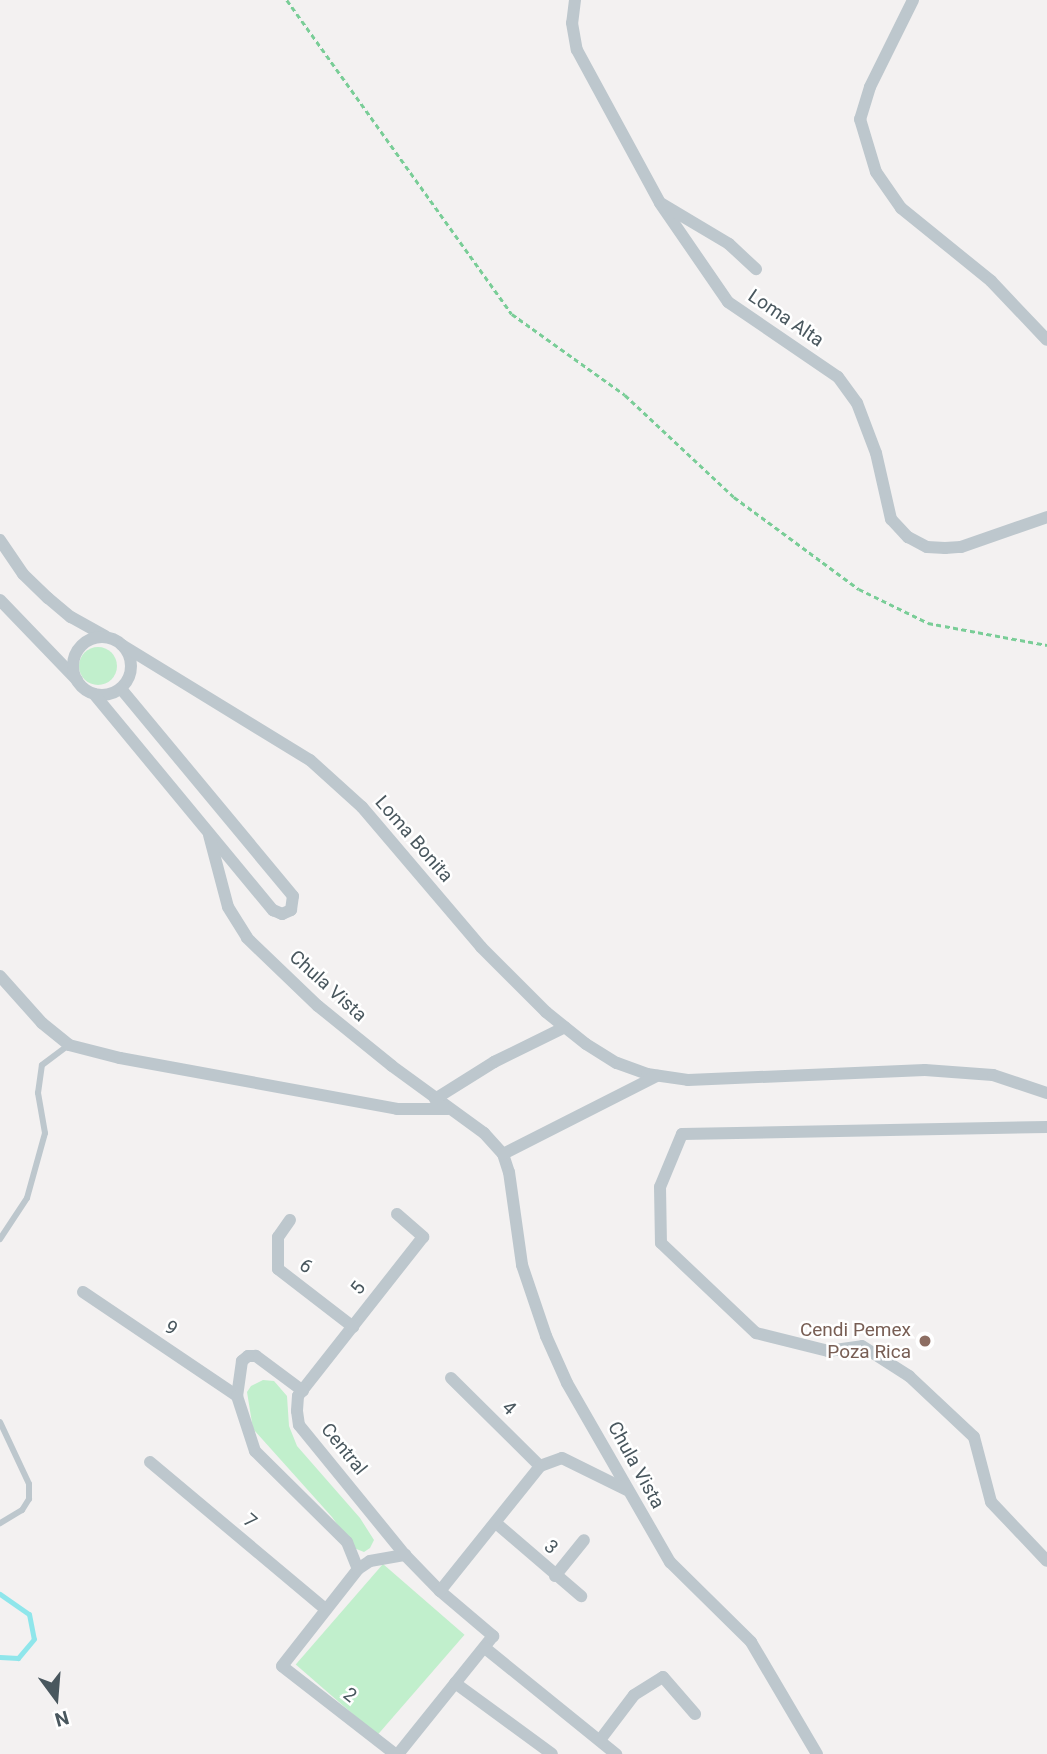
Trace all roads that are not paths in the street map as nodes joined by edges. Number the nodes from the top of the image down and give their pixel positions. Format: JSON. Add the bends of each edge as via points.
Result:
{"nodes":[{"id":1,"x":575,"y":0,"type":"edge"},
{"id":2,"x":914,"y":0,"type":"edge"},
{"id":3,"x":660,"y":203,"type":"junction"},
{"id":4,"x":756,"y":269,"type":"dead end"},
{"id":5,"x":1047,"y":340,"type":"edge"},
{"id":6,"x":1047,"y":517,"type":"edge"},
{"id":7,"x":0,"y":540,"type":"edge"},
{"id":8,"x":0,"y":600,"type":"edge"},
{"id":9,"x":106,"y":636,"type":"junction"},
{"id":10,"x":122,"y":645,"type":"junction"},
{"id":11,"x":79,"y":683,"type":"junction"},
{"id":12,"x":121,"y":689,"type":"junction"},
{"id":13,"x":94,"y":694,"type":"junction"},
{"id":14,"x":209,"y":835,"type":"junction"},
{"id":15,"x":0,"y":976,"type":"edge"},
{"id":16,"x":565,"y":1027,"type":"junction"},
{"id":17,"x":69,"y":1045,"type":"junction"},
{"id":18,"x":657,"y":1076,"type":"junction"},
{"id":19,"x":1047,"y":1093,"type":"edge"},
{"id":20,"x":435,"y":1099,"type":"junction"},
{"id":21,"x":448,"y":1109,"type":"junction"},
{"id":22,"x":1047,"y":1127,"type":"edge"},
{"id":23,"x":503,"y":1154,"type":"junction"},
{"id":24,"x":397,"y":1214,"type":"dead end"},
{"id":25,"x":290,"y":1220,"type":"dead end"},
{"id":26,"x":0,"y":1239,"type":"edge"},
{"id":27,"x":83,"y":1292,"type":"dead end"},
{"id":28,"x":353,"y":1326,"type":"junction"},
{"id":29,"x":451,"y":1378,"type":"dead end"},
{"id":30,"x":303,"y":1391,"type":"junction"},
{"id":31,"x":237,"y":1396,"type":"junction"},
{"id":32,"x":0,"y":1422,"type":"edge"},
{"id":33,"x":150,"y":1462,"type":"dead end"},
{"id":34,"x":540,"y":1466,"type":"junction"},
{"id":35,"x":628,"y":1490,"type":"junction"},
{"id":36,"x":0,"y":1523,"type":"edge"},
{"id":37,"x":497,"y":1524,"type":"junction"},
{"id":38,"x":584,"y":1540,"type":"dead end"},
{"id":39,"x":405,"y":1555,"type":"junction"},
{"id":40,"x":1047,"y":1561,"type":"edge"},
{"id":41,"x":358,"y":1569,"type":"junction"},
{"id":42,"x":555,"y":1576,"type":"junction"},
{"id":43,"x":440,"y":1591,"type":"junction"},
{"id":44,"x":581,"y":1596,"type":"dead end"},
{"id":45,"x":325,"y":1609,"type":"junction"},
{"id":46,"x":485,"y":1648,"type":"junction"},
{"id":47,"x":455,"y":1682,"type":"junction"},
{"id":48,"x":695,"y":1714,"type":"dead end"},
{"id":49,"x":600,"y":1740,"type":"junction"},
{"id":50,"x":397,"y":1754,"type":"edge"},
{"id":51,"x":552,"y":1754,"type":"edge"},
{"id":52,"x":617,"y":1754,"type":"edge"},
{"id":53,"x":817,"y":1754,"type":"edge"}],
"edges":[{"from":1,"to":3,"type":"street","name":"Loma Alta","via":[[572,23],[577,50]]},
{"from":2,"to":5,"type":"street","via":[[870,87],[860,119],[876,172],[901,208],[991,281]]},
{"from":3,"to":4,"type":"street","via":[[729,244]]},
{"from":3,"to":6,"type":"street","name":"Loma Alta","via":[[728,302],[838,377],[857,402],[876,453],[891,519],[908,537],[927,547],[961,547]]},
{"from":7,"to":9,"type":"street","via":[[48,598]]},
{"from":8,"to":11,"type":"street"},
{"from":9,"to":10,"type":"street"},
{"from":9,"to":11,"type":"street","via":[[88,640],[76,654]]},
{"from":10,"to":12,"type":"street","via":[[131,663]]},
{"from":10,"to":16,"type":"street","name":"Loma Bonita","via":[[310,761],[362,807],[481,947]]},
{"from":11,"to":13,"type":"street"},
{"from":12,"to":13,"type":"street","via":[[103,696]]},
{"from":12,"to":14,"type":"street","via":[[293,896],[291,909],[282,914],[272,909]]},
{"from":13,"to":14,"type":"street"},
{"from":14,"to":20,"type":"street","name":"Chula Vista","via":[[228,907],[247,938],[318,1006]]},
{"from":15,"to":17,"type":"street","via":[[42,1023]]},
{"from":16,"to":18,"type":"street","name":"Loma Bonita","via":[[617,1063]]},
{"from":16,"to":20,"type":"street","via":[[494,1062]]},
{"from":17,"to":21,"type":"street","via":[[397,1109]]},
{"from":17,"to":26,"type":"lane","via":[[42,1065],[38,1093],[45,1133],[27,1198]]},
{"from":18,"to":19,"type":"street","name":"Loma Bonita","via":[[688,1080],[926,1070],[993,1075]]},
{"from":18,"to":23,"type":"street"},
{"from":20,"to":21,"type":"street","name":"Chula Vista"},
{"from":21,"to":23,"type":"street","name":"Chula Vista","via":[[484,1133]]},
{"from":22,"to":40,"type":"street","via":[[682,1134],[660,1187],[661,1243],[756,1333],[828,1351],[862,1346],[909,1376],[974,1437],[991,1502]]},
{"from":23,"to":35,"type":"street","name":"Chula Vista","via":[[522,1265],[546,1336]]},
{"from":24,"to":28,"type":"street","name":"5","via":[[423,1237]]},
{"from":25,"to":28,"type":"street","name":"6","via":[[278,1237],[278,1269]]},
{"from":27,"to":31,"type":"street","name":"9"},
{"from":28,"to":30,"type":"street","name":"5"},
{"from":29,"to":34,"type":"street","name":"4"},
{"from":30,"to":31,"type":"street","via":[[256,1356],[248,1356],[242,1361]]},
{"from":30,"to":39,"type":"street","name":"Central","via":[[298,1396],[299,1425]]},
{"from":31,"to":41,"type":"street","via":[[255,1451],[347,1542]]},
{"from":32,"to":36,"type":"lane","via":[[29,1484],[29,1499],[22,1510]]},
{"from":33,"to":45,"type":"street","name":"7"},
{"from":34,"to":35,"type":"street","via":[[562,1458]]},
{"from":34,"to":37,"type":"street"},
{"from":35,"to":53,"type":"street","name":"Chula Vista","via":[[670,1562],[751,1642]]},
{"from":37,"to":42,"type":"street","name":"3"},
{"from":37,"to":43,"type":"street"},
{"from":38,"to":42,"type":"street"},
{"from":39,"to":41,"type":"street","via":[[379,1559]]},
{"from":39,"to":43,"type":"street","name":"Central"},
{"from":41,"to":45,"type":"street"},
{"from":42,"to":44,"type":"street","name":"3"},
{"from":43,"to":46,"type":"street","name":"Central","via":[[493,1636]]},
{"from":45,"to":50,"type":"street","name":"2","via":[[282,1666]]},
{"from":46,"to":47,"type":"street"},
{"from":46,"to":49,"type":"street"},
{"from":47,"to":50,"type":"street"},
{"from":47,"to":51,"type":"street"},
{"from":48,"to":49,"type":"street","via":[[663,1677],[634,1695]]},
{"from":49,"to":52,"type":"street"}]}
